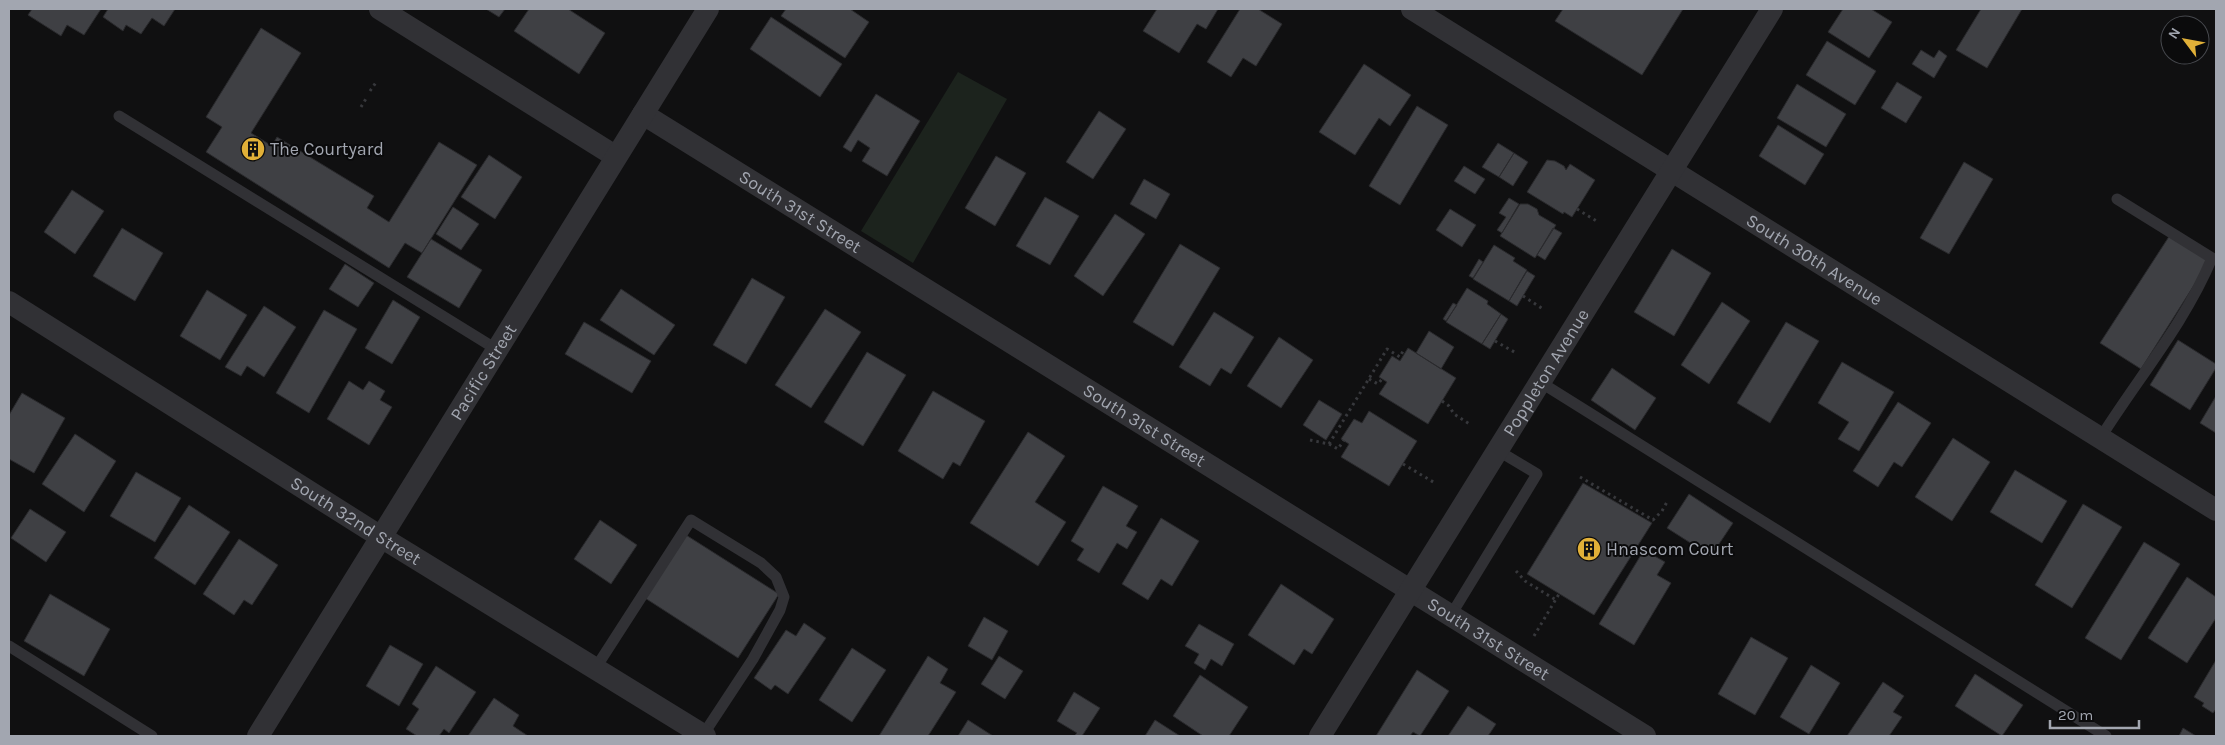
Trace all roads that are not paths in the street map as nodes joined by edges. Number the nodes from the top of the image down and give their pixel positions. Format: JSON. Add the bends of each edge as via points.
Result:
{"nodes":[{"id":1,"x":380,"y":9,"type":"edge"},
{"id":2,"x":708,"y":9,"type":"edge"},
{"id":3,"x":1412,"y":9,"type":"edge"},
{"id":4,"x":1772,"y":9,"type":"edge"},
{"id":5,"x":643,"y":114,"type":"junction"},
{"id":6,"x":119,"y":116,"type":"dead end"},
{"id":7,"x":615,"y":156,"type":"junction"},
{"id":8,"x":1672,"y":170,"type":"junction"},
{"id":9,"x":2117,"y":199,"type":"dead end"},
{"id":10,"x":9,"y":302,"type":"edge"},
{"id":11,"x":496,"y":350,"type":"junction"},
{"id":12,"x":1540,"y":382,"type":"junction"},
{"id":13,"x":2101,"y":438,"type":"junction"},
{"id":14,"x":1497,"y":450,"type":"junction"},
{"id":15,"x":2216,"y":510,"type":"edge"},
{"id":16,"x":381,"y":536,"type":"junction"},
{"id":17,"x":1410,"y":590,"type":"junction"},
{"id":18,"x":1451,"y":614,"type":"junction"},
{"id":19,"x":9,"y":646,"type":"edge"},
{"id":20,"x":595,"y":669,"type":"junction"},
{"id":21,"x":152,"y":736,"type":"edge"},
{"id":22,"x":258,"y":736,"type":"edge"},
{"id":23,"x":704,"y":736,"type":"edge"},
{"id":24,"x":1320,"y":736,"type":"edge"},
{"id":25,"x":1645,"y":736,"type":"edge"},
{"id":26,"x":2106,"y":736,"type":"edge"}],
"edges":[{"from":1,"to":7,"type":"street"},
{"from":2,"to":5,"type":"street","name":"Pacific Street"},
{"from":3,"to":8,"type":"street","name":"South 30th Avenue"},
{"from":4,"to":8,"type":"street","name":"Poppleton Avenue"},
{"from":5,"to":7,"type":"street","name":"Pacific Street"},
{"from":5,"to":17,"type":"street","name":"South 31st Street"},
{"from":6,"to":11,"type":"lane"},
{"from":7,"to":11,"type":"street","name":"Pacific Street"},
{"from":8,"to":12,"type":"street","name":"Poppleton Avenue"},
{"from":8,"to":13,"type":"street","name":"South 30th Avenue"},
{"from":9,"to":13,"type":"lane","via":[[2212,258],[2191,300]]},
{"from":10,"to":16,"type":"street","name":"South 32nd Street"},
{"from":11,"to":16,"type":"street","name":"Pacific Street"},
{"from":12,"to":14,"type":"street","name":"Poppleton Avenue"},
{"from":12,"to":26,"type":"lane"},
{"from":13,"to":15,"type":"street","name":"South 30th Avenue"},
{"from":14,"to":17,"type":"street","name":"Poppleton Avenue"},
{"from":14,"to":18,"type":"lane","via":[[1537,474]]},
{"from":16,"to":20,"type":"street","name":"South 32nd Street"},
{"from":16,"to":22,"type":"street","name":"Pacific Street"},
{"from":17,"to":18,"type":"street","name":"South 31st Street"},
{"from":17,"to":24,"type":"street","name":"Poppleton Avenue"},
{"from":18,"to":25,"type":"street","name":"South 31st Street"},
{"from":19,"to":21,"type":"lane"},
{"from":20,"to":23,"type":"street","name":"South 32nd Street"},
{"from":20,"to":23,"type":"lane","via":[[691,520],[761,563],[776,577],[782,590],[784,597],[780,610]]}]}
